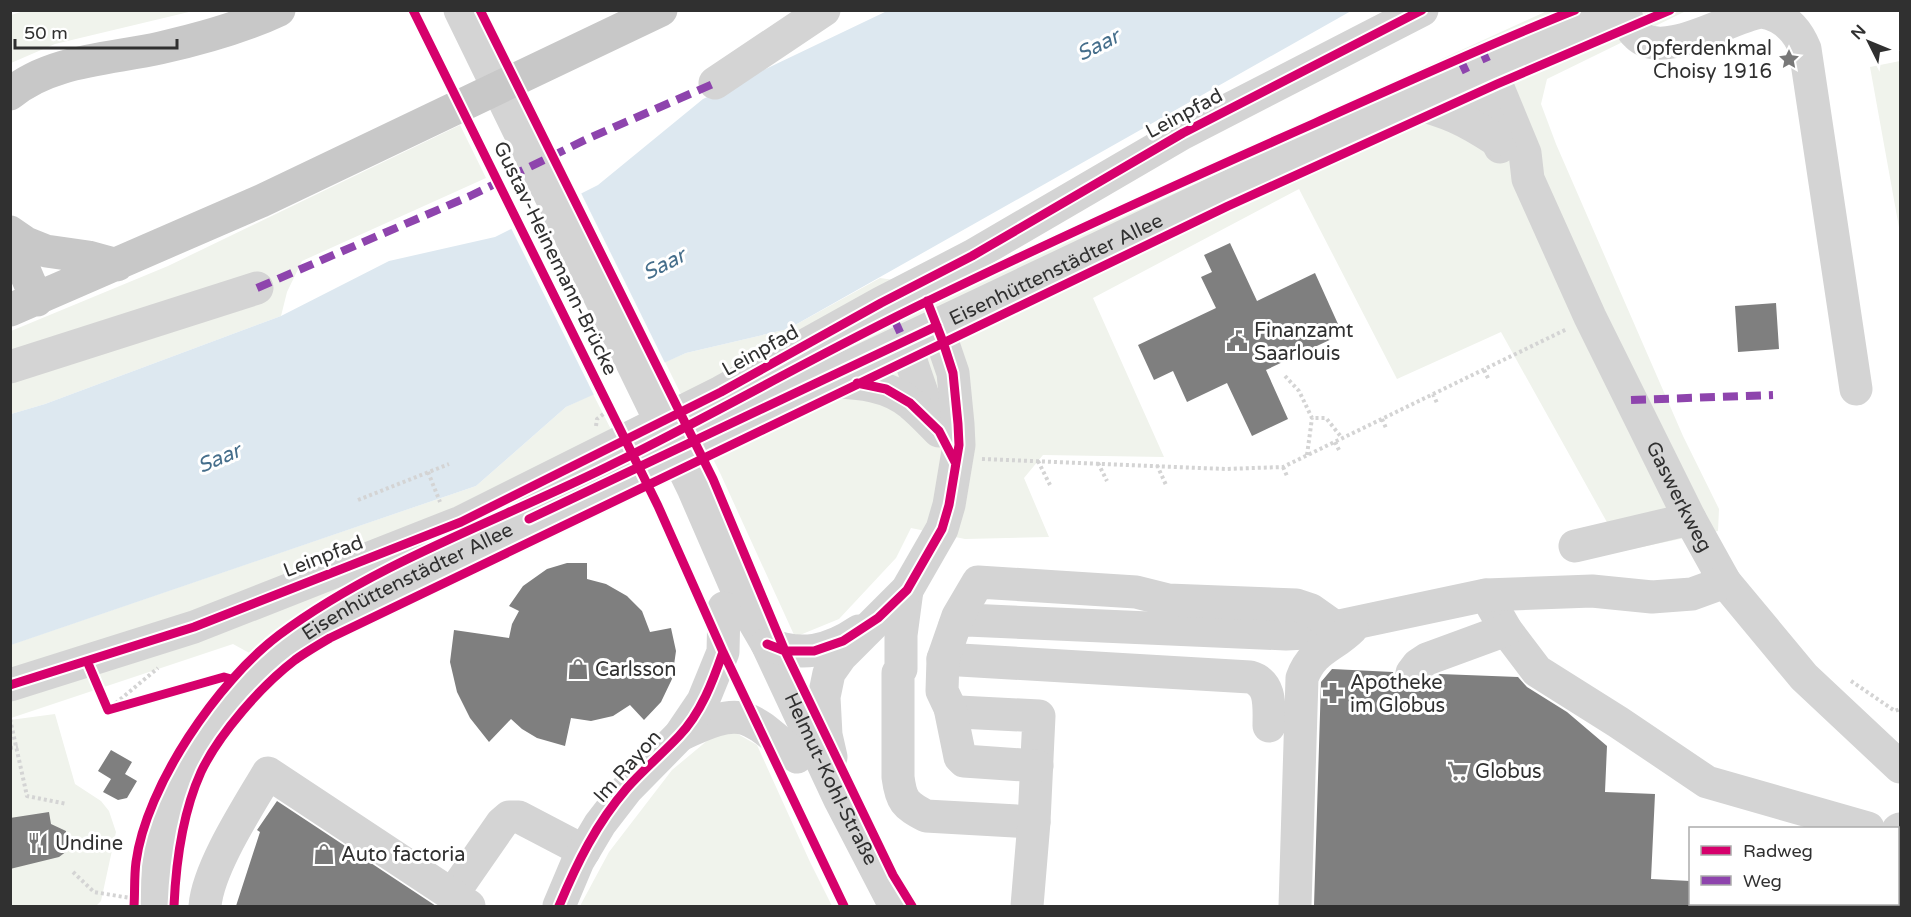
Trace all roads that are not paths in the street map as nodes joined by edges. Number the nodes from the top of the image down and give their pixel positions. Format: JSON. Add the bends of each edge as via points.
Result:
{"nodes":[{"id":1,"x":279,"y":10,"type":"edge"},
{"id":2,"x":661,"y":10,"type":"edge"},
{"id":3,"x":824,"y":10,"type":"edge"},
{"id":4,"x":1422,"y":10,"type":"edge"},
{"id":5,"x":1622,"y":10,"type":"edge"},
{"id":6,"x":444,"y":12,"type":"edge"},
{"id":7,"x":1478,"y":71,"type":"junction"},
{"id":8,"x":715,"y":83,"type":"dead end"},
{"id":9,"x":10,"y":93,"type":"edge"},
{"id":10,"x":1410,"y":102,"type":"junction"},
{"id":11,"x":1496,"y":140,"type":"junction"},
{"id":12,"x":1528,"y":179,"type":"junction"},
{"id":13,"x":10,"y":232,"type":"edge"},
{"id":14,"x":10,"y":237,"type":"edge"},
{"id":15,"x":117,"y":265,"type":"junction"},
{"id":16,"x":257,"y":288,"type":"dead end"},
{"id":17,"x":24,"y":305,"type":"edge"},
{"id":18,"x":937,"y":326,"type":"junction"},
{"id":19,"x":904,"y":341,"type":"junction"},
{"id":20,"x":10,"y":367,"type":"edge"},
{"id":21,"x":818,"y":381,"type":"junction"},
{"id":22,"x":1856,"y":389,"type":"dead end"},
{"id":23,"x":939,"y":431,"type":"junction"},
{"id":24,"x":955,"y":462,"type":"junction"},
{"id":25,"x":683,"y":494,"type":"junction"},
{"id":26,"x":1690,"y":519,"type":"junction"},
{"id":27,"x":1575,"y":546,"type":"dead end"},
{"id":28,"x":1725,"y":582,"type":"junction"},
{"id":29,"x":907,"y":590,"type":"junction"},
{"id":30,"x":1486,"y":595,"type":"junction"},
{"id":31,"x":724,"y":608,"type":"junction"},
{"id":32,"x":878,"y":618,"type":"junction"},
{"id":33,"x":1347,"y":624,"type":"junction"},
{"id":34,"x":1506,"y":630,"type":"junction"},
{"id":35,"x":766,"y":644,"type":"junction"},
{"id":36,"x":943,"y":659,"type":"junction"},
{"id":37,"x":898,"y":673,"type":"junction"},
{"id":38,"x":1412,"y":673,"type":"dead end"},
{"id":39,"x":10,"y":685,"type":"edge"},
{"id":40,"x":950,"y":708,"type":"junction"},
{"id":41,"x":1269,"y":726,"type":"dead end"},
{"id":42,"x":680,"y":735,"type":"junction"},
{"id":43,"x":797,"y":757,"type":"junction"},
{"id":44,"x":1036,"y":766,"type":"junction"},
{"id":45,"x":1900,"y":767,"type":"edge"},
{"id":46,"x":840,"y":800,"type":"junction"},
{"id":47,"x":1034,"y":822,"type":"junction"},
{"id":48,"x":1864,"y":827,"type":"edge"},
{"id":49,"x":584,"y":851,"type":"junction"},
{"id":50,"x":460,"y":901,"type":"edge"},
{"id":51,"x":145,"y":903,"type":"edge"},
{"id":52,"x":205,"y":906,"type":"edge"},
{"id":53,"x":559,"y":906,"type":"edge"},
{"id":54,"x":871,"y":906,"type":"edge"},
{"id":55,"x":895,"y":906,"type":"edge"},
{"id":56,"x":1028,"y":906,"type":"edge"},
{"id":57,"x":1294,"y":906,"type":"edge"}],
"edges":[{"from":1,"to":9,"type":"main road","via":[[213,35],[33,77]]},
{"from":2,"to":15,"type":"main road","via":[[261,201]]},
{"from":3,"to":8,"type":"street"},
{"from":4,"to":39,"type":"street","name":"Leinpfad","via":[[1183,133],[972,255],[721,392],[461,522],[194,627]]},
{"from":5,"to":7,"type":"street","name":"Eisenhüttenstädter Allee"},
{"from":5,"to":22,"type":"street","via":[[1635,34],[1657,43],[1674,43],[1761,12],[1787,22],[1801,39]]},
{"from":6,"to":25,"type":"street","name":"Gustav-Heinemann-Brücke"},
{"from":7,"to":10,"type":"street","name":"Eisenhüttenstädter Allee"},
{"from":7,"to":11,"type":"street","name":"Gaswerkweg"},
{"from":7,"to":12,"type":"street","name":"Gaswerkweg","via":[[1525,153]]},
{"from":10,"to":11,"type":"street","name":"Gaswerkweg","via":[[1466,120]]},
{"from":10,"to":18,"type":"street","name":"Eisenhüttenstädter Allee"},
{"from":11,"to":12,"type":"street","name":"Gaswerkweg","via":[[1510,166]]},
{"from":12,"to":26,"type":"street","name":"Gaswerkweg","via":[[1590,317]]},
{"from":13,"to":15,"type":"main road","via":[[46,251]]},
{"from":14,"to":17,"type":"main road"},
{"from":15,"to":17,"type":"main road"},
{"from":16,"to":20,"type":"street"},
{"from":18,"to":19,"type":"street","name":"Eisenhüttenstädter Allee"},
{"from":18,"to":24,"type":"street","via":[[953,373],[959,445]]},
{"from":19,"to":21,"type":"street","name":"Eisenhüttenstädter Allee"},
{"from":19,"to":23,"type":"street"},
{"from":21,"to":23,"type":"street","via":[[886,389],[910,403]]},
{"from":21,"to":51,"type":"street","name":"Eisenhüttenstädter Allee","via":[[360,601],[316,626],[277,656],[243,687],[190,762],[170,812]]},
{"from":23,"to":24,"type":"street"},
{"from":24,"to":29,"type":"street","via":[[942,529]]},
{"from":25,"to":31,"type":"street","name":"Helmut-Kohl-Straße"},
{"from":25,"to":35,"type":"street","name":"Helmut-Kohl-Straße"},
{"from":26,"to":27,"type":"street"},
{"from":26,"to":28,"type":"street","name":"Gaswerkweg"},
{"from":28,"to":30,"type":"street","via":[[1692,594],[1652,597],[1592,591]]},
{"from":28,"to":45,"type":"street","name":"Gaswerkweg","via":[[1804,677]]},
{"from":29,"to":32,"type":"street"},
{"from":29,"to":37,"type":"street"},
{"from":30,"to":33,"type":"street"},
{"from":30,"to":34,"type":"street"},
{"from":31,"to":42,"type":"street","name":"Im Rayon","via":[[723,652],[703,701]]},
{"from":31,"to":43,"type":"street","name":"Helmut-Kohl-Straße"},
{"from":32,"to":35,"type":"street","via":[[843,641],[814,651],[785,651]]},
{"from":32,"to":37,"type":"street"},
{"from":32,"to":46,"type":"street","via":[[829,673],[824,696],[826,735]]},
{"from":33,"to":36,"type":"street","via":[[1286,634],[963,620],[955,625]]},
{"from":33,"to":57,"type":"street","via":[[1347,633],[1319,652],[1306,666],[1302,678]]},
{"from":34,"to":38,"type":"street","via":[[1427,659]]},
{"from":34,"to":48,"type":"street","via":[[1537,671],[1707,782]]},
{"from":35,"to":46,"type":"street","name":"Helmut-Kohl-Straße"},
{"from":36,"to":40,"type":"street","via":[[942,691]]},
{"from":36,"to":41,"type":"street","via":[[1250,677],[1267,692]]},
{"from":37,"to":47,"type":"street","via":[[898,777],[905,803],[926,816]]},
{"from":40,"to":44,"type":"street","via":[[961,760]]},
{"from":40,"to":44,"type":"street","via":[[959,712],[1039,716]]},
{"from":42,"to":43,"type":"street","name":"Im Rayon","via":[[711,721],[740,717],[756,722]]},
{"from":42,"to":49,"type":"street","name":"Im Rayon","via":[[627,789]]},
{"from":43,"to":54,"type":"street","name":"Helmut-Kohl-Straße"},
{"from":44,"to":47,"type":"street"},
{"from":46,"to":55,"type":"street","name":"Helmut-Kohl-Straße"},
{"from":47,"to":56,"type":"street"},
{"from":49,"to":50,"type":"street","via":[[519,817],[508,817]]},
{"from":49,"to":53,"type":"street","name":"Im Rayon"},
{"from":50,"to":52,"type":"street","via":[[268,773],[215,872]]}]}
